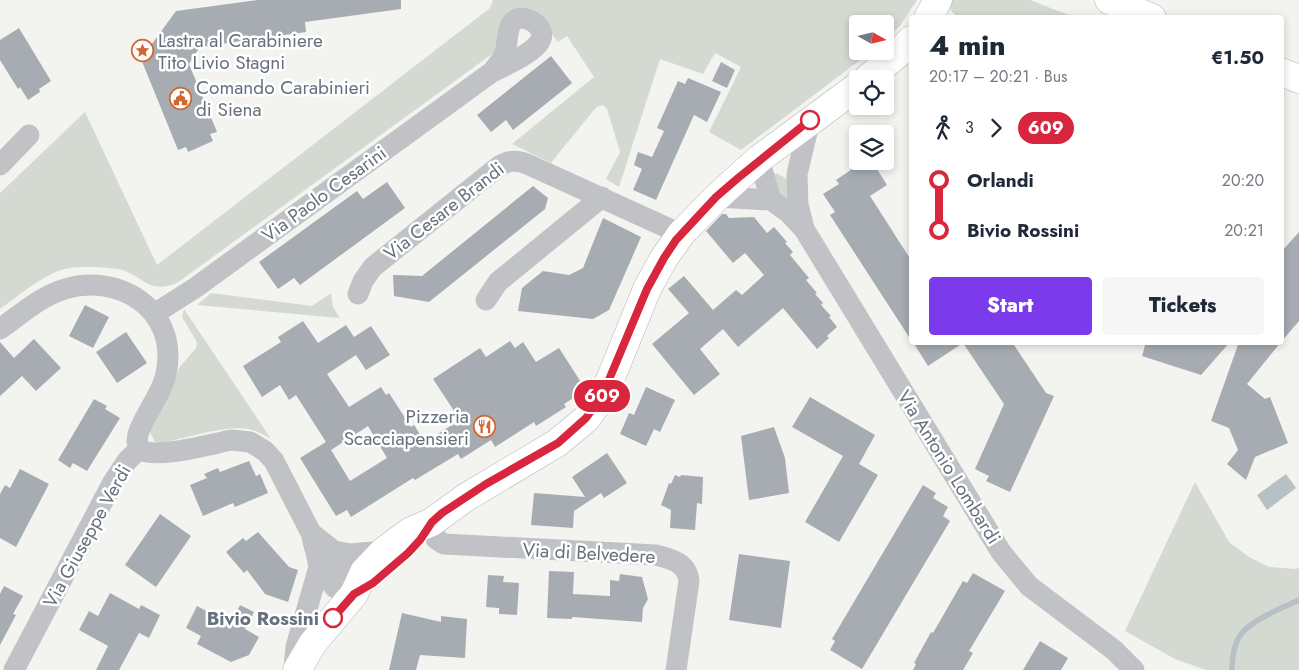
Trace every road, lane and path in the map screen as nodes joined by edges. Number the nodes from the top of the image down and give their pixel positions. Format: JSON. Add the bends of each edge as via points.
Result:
{"nodes":[{"id":1,"x":907,"y":49,"type":"edge"},
{"id":2,"x":879,"y":70,"type":"edge"},
{"id":3,"x":492,"y":72,"type":"dead end"},
{"id":4,"x":1284,"y":73,"type":"edge"},
{"id":5,"x":1299,"y":79,"type":"edge"},
{"id":6,"x":849,"y":92,"type":"edge"},
{"id":7,"x":810,"y":120,"type":"junction"},
{"id":8,"x":29,"y":135,"type":"dead end"},
{"id":9,"x":759,"y":159,"type":"junction"},
{"id":10,"x":0,"y":165,"type":"edge"},
{"id":11,"x":797,"y":174,"type":"junction"},
{"id":12,"x":602,"y":197,"type":"junction"},
{"id":13,"x":716,"y":197,"type":"junction"},
{"id":14,"x":771,"y":200,"type":"junction"},
{"id":15,"x":804,"y":229,"type":"junction"},
{"id":16,"x":681,"y":234,"type":"junction"},
{"id":17,"x":358,"y":294,"type":"dead end"},
{"id":18,"x":486,"y":300,"type":"dead end"},
{"id":19,"x":154,"y":314,"type":"junction"},
{"id":20,"x":0,"y":328,"type":"edge"},
{"id":21,"x":139,"y":449,"type":"junction"},
{"id":22,"x":432,"y":522,"type":"junction"},
{"id":23,"x":311,"y":533,"type":"junction"},
{"id":24,"x":334,"y":551,"type":"junction"},
{"id":25,"x":384,"y":551,"type":"junction"},
{"id":26,"x":319,"y":568,"type":"junction"},
{"id":27,"x":354,"y":594,"type":"junction"},
{"id":28,"x":14,"y":670,"type":"edge"},
{"id":29,"x":296,"y":670,"type":"edge"},
{"id":30,"x":676,"y":670,"type":"edge"},
{"id":31,"x":1134,"y":670,"type":"edge"}],
"edges":[{"from":1,"to":2,"type":"street"},
{"from":3,"to":19,"type":"street","name":"Via Paolo Cesarini","via":[[195,288]]},
{"from":4,"to":5,"type":"street"},
{"from":6,"to":7,"type":"street"},
{"from":7,"to":9,"type":"street"},
{"from":7,"to":11,"type":"street","name":"Via Antonio Lombardi"},
{"from":8,"to":10,"type":"street"},
{"from":9,"to":11,"type":"street"},
{"from":9,"to":13,"type":"street"},
{"from":9,"to":14,"type":"street"},
{"from":11,"to":15,"type":"street","name":"Via Antonio Lombardi","via":[[798,205]]},
{"from":12,"to":16,"type":"street","name":"Via Cesare Brandi"},
{"from":12,"to":17,"type":"street","name":"Via Cesare Brandi","via":[[522,162],[506,162],[373,267]]},
{"from":12,"to":18,"type":"street","via":[[498,282]]},
{"from":13,"to":14,"type":"street"},
{"from":13,"to":16,"type":"street"},
{"from":14,"to":15,"type":"street","name":"Via Antonio Lombardi"},
{"from":15,"to":31,"type":"street","name":"Via Antonio Lombardi","via":[[1001,552],[1029,586],[1114,650]]},
{"from":16,"to":22,"type":"street","via":[[647,289],[607,387],[586,418],[558,443],[476,491]]},
{"from":19,"to":20,"type":"street","name":"Via Giuseppe Verdi","via":[[128,292],[111,286],[87,285],[49,296]]},
{"from":19,"to":21,"type":"street","name":"Via Giuseppe Verdi","via":[[165,336],[168,366],[138,434]]},
{"from":21,"to":23,"type":"street","via":[[159,454],[230,440],[250,442],[274,461]]},
{"from":21,"to":28,"type":"street","name":"Via Giuseppe Verdi","via":[[113,482]]},
{"from":22,"to":25,"type":"street","via":[[411,530]]},
{"from":22,"to":27,"type":"street","via":[[408,553],[373,583]]},
{"from":22,"to":30,"type":"street","name":"Via di Belvedere","via":[[436,539],[444,544],[656,555],[678,562],[686,569],[689,581]]},
{"from":23,"to":24,"type":"street"},
{"from":23,"to":26,"type":"street"},
{"from":24,"to":25,"type":"street","via":[[350,554]]},
{"from":24,"to":27,"type":"street"},
{"from":25,"to":27,"type":"street","via":[[364,572]]},
{"from":26,"to":27,"type":"street","via":[[335,588]]},
{"from":26,"to":29,"type":"street","via":[[296,647]]},
{"from":27,"to":29,"type":"street","via":[[313,643]]}]}
